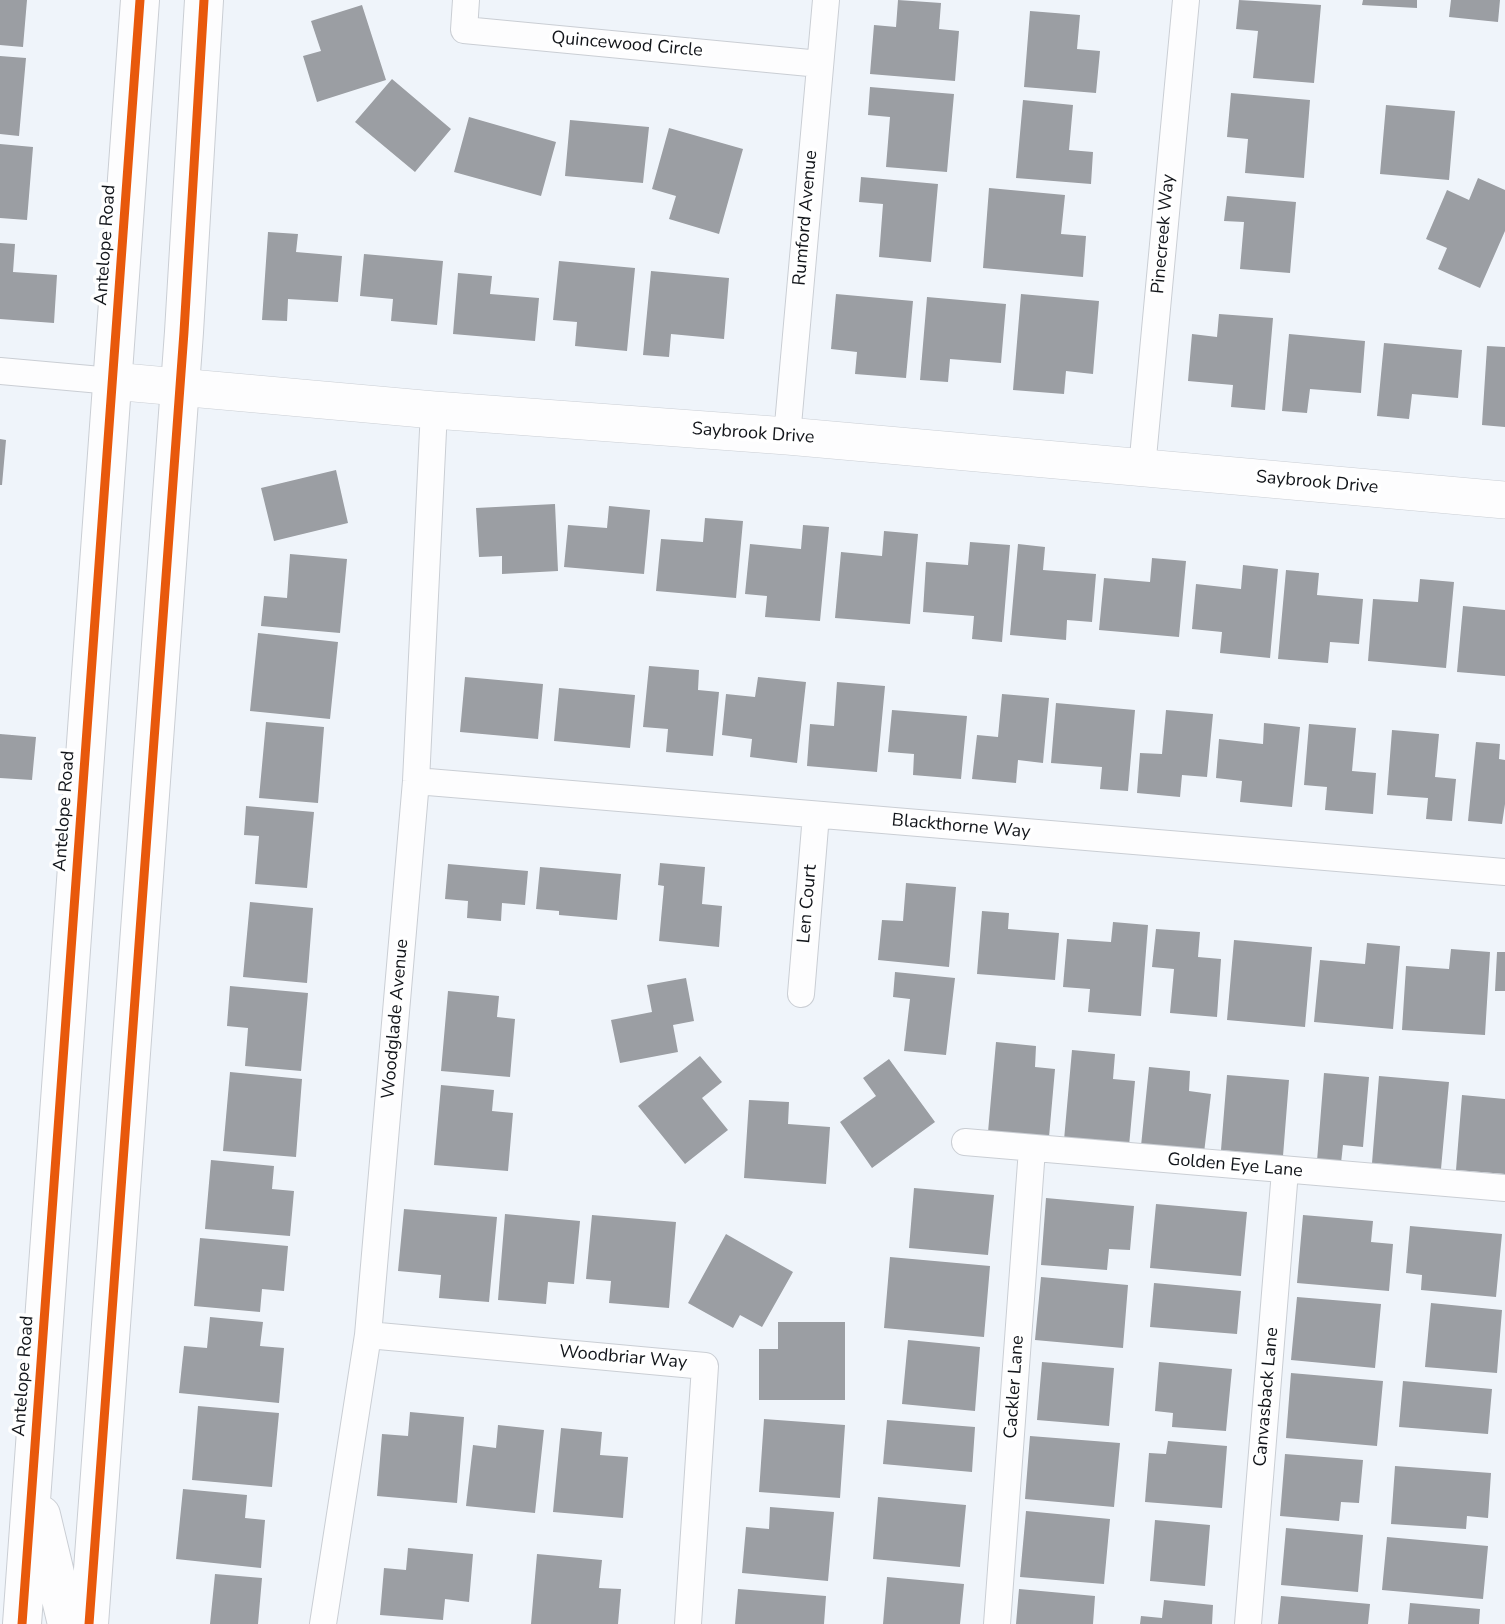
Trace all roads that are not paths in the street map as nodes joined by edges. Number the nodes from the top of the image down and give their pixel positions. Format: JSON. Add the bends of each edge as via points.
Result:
{"nodes":[{"id":1,"x":140,"y":0,"type":"edge"},
{"id":2,"x":204,"y":0,"type":"edge"},
{"id":3,"x":466,"y":0,"type":"edge"},
{"id":4,"x":826,"y":0,"type":"edge"},
{"id":5,"x":1186,"y":0,"type":"edge"},
{"id":6,"x":820,"y":64,"type":"junction"},
{"id":7,"x":0,"y":371,"type":"edge"},
{"id":8,"x":112,"y":381,"type":"junction"},
{"id":9,"x":179,"y":387,"type":"junction"},
{"id":10,"x":434,"y":410,"type":"junction"},
{"id":11,"x":787,"y":436,"type":"junction"},
{"id":12,"x":1142,"y":468,"type":"junction"},
{"id":13,"x":1505,"y":500,"type":"edge"},
{"id":14,"x":416,"y":781,"type":"junction"},
{"id":15,"x":816,"y":815,"type":"junction"},
{"id":16,"x":1505,"y":872,"type":"edge"},
{"id":17,"x":801,"y":994,"type":"dead end"},
{"id":18,"x":965,"y":1142,"type":"dead end"},
{"id":19,"x":1032,"y":1149,"type":"junction"},
{"id":20,"x":1285,"y":1171,"type":"junction"},
{"id":21,"x":1505,"y":1188,"type":"edge"},
{"id":22,"x":368,"y":1335,"type":"junction"},
{"id":23,"x":32,"y":1478,"type":"junction"},
{"id":24,"x":22,"y":1624,"type":"edge"},
{"id":25,"x":67,"y":1624,"type":"edge"},
{"id":26,"x":89,"y":1624,"type":"edge"},
{"id":27,"x":323,"y":1624,"type":"edge"},
{"id":28,"x":688,"y":1624,"type":"edge"},
{"id":29,"x":997,"y":1624,"type":"edge"},
{"id":30,"x":1248,"y":1624,"type":"edge"}],
"edges":[{"from":1,"to":8,"type":"main road","name":"Antelope Road"},
{"from":2,"to":9,"type":"main road"},
{"from":3,"to":6,"type":"street","name":"Quincewood Circle","via":[[464,30]]},
{"from":4,"to":6,"type":"street","name":"Rumford Avenue"},
{"from":5,"to":12,"type":"street","name":"Pinecreek Way"},
{"from":6,"to":11,"type":"street","name":"Rumford Avenue"},
{"from":7,"to":8,"type":"street","name":"Saybrook Drive"},
{"from":8,"to":9,"type":"street","name":"Saybrook Drive"},
{"from":8,"to":23,"type":"main road","name":"Antelope Road"},
{"from":9,"to":10,"type":"street","name":"Saybrook Drive"},
{"from":9,"to":26,"type":"main road"},
{"from":10,"to":11,"type":"street","name":"Saybrook Drive"},
{"from":10,"to":14,"type":"street","name":"Woodglade Avenue"},
{"from":11,"to":12,"type":"street","name":"Saybrook Drive"},
{"from":12,"to":13,"type":"street","name":"Saybrook Drive"},
{"from":14,"to":15,"type":"street","name":"Blackthorne Way"},
{"from":14,"to":22,"type":"street","name":"Woodglade Avenue"},
{"from":15,"to":16,"type":"street","name":"Blackthorne Way"},
{"from":15,"to":17,"type":"street","name":"Len Court"},
{"from":18,"to":19,"type":"street","name":"Golden Eye Lane"},
{"from":19,"to":20,"type":"street","name":"Golden Eye Lane"},
{"from":19,"to":29,"type":"street","name":"Cackler Lane"},
{"from":20,"to":21,"type":"street","name":"Golden Eye Lane"},
{"from":20,"to":30,"type":"street","name":"Canvasback Lane"},
{"from":22,"to":27,"type":"street","name":"Woodglade Avenue"},
{"from":22,"to":28,"type":"street","name":"Woodbriar Way","via":[[705,1366]]},
{"from":23,"to":24,"type":"main road","name":"Antelope Road"},
{"from":23,"to":25,"type":"main road"}]}
